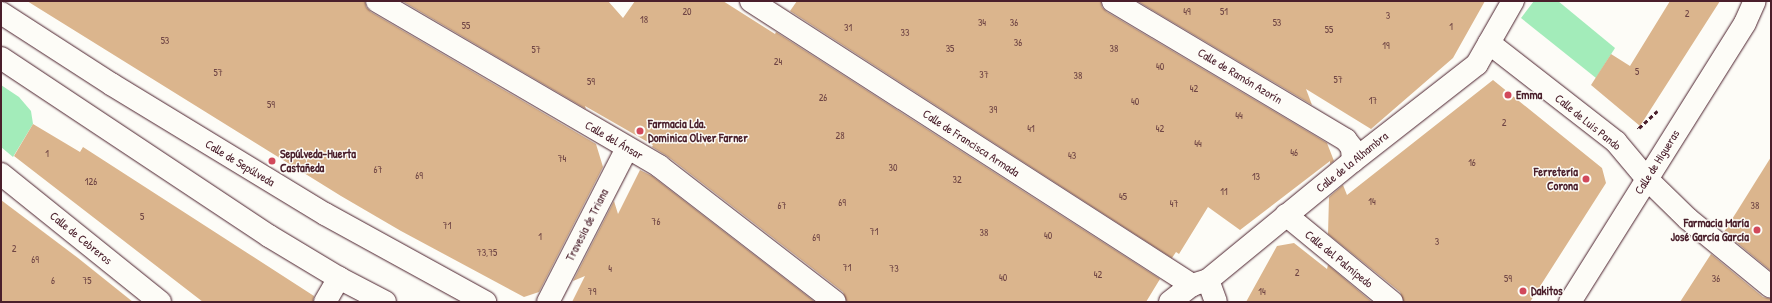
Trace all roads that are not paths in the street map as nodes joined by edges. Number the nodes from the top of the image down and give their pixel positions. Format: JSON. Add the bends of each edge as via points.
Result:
{"nodes":[{"id":1,"x":377,"y":1,"type":"edge"},
{"id":2,"x":751,"y":1,"type":"edge"},
{"id":3,"x":1113,"y":1,"type":"edge"},
{"id":4,"x":1513,"y":1,"type":"edge"},
{"id":5,"x":1755,"y":1,"type":"edge"},
{"id":6,"x":1,"y":13,"type":"edge"},
{"id":7,"x":1489,"y":43,"type":"junction"},
{"id":8,"x":1,"y":58,"type":"edge"},
{"id":9,"x":627,"y":148,"type":"junction"},
{"id":10,"x":1353,"y":161,"type":"junction"},
{"id":11,"x":1,"y":174,"type":"edge"},
{"id":12,"x":1647,"y":179,"type":"junction"},
{"id":13,"x":1286,"y":215,"type":"junction"},
{"id":14,"x":339,"y":278,"type":"junction"},
{"id":15,"x":1200,"y":283,"type":"junction"},
{"id":16,"x":1771,"y":287,"type":"edge"},
{"id":17,"x":160,"y":302,"type":"edge"},
{"id":18,"x":325,"y":302,"type":"edge"},
{"id":19,"x":385,"y":302,"type":"edge"},
{"id":20,"x":485,"y":302,"type":"edge"},
{"id":21,"x":548,"y":302,"type":"edge"},
{"id":22,"x":835,"y":302,"type":"edge"},
{"id":23,"x":1170,"y":302,"type":"edge"},
{"id":24,"x":1216,"y":302,"type":"edge"},
{"id":25,"x":1392,"y":302,"type":"edge"},
{"id":26,"x":1570,"y":302,"type":"edge"}],
"edges":[{"from":1,"to":9,"type":"street","name":"Calle del Ánsar"},
{"from":2,"to":15,"type":"street","name":"Calle de Francisca Armada"},
{"from":3,"to":10,"type":"street","name":"Calle de Ramón Azorín","via":[[1346,140],[1352,148]]},
{"from":4,"to":7,"type":"street","name":"Calle de la Alhambra"},
{"from":5,"to":12,"type":"street","name":"Calle de Higueras","via":[[1745,23]]},
{"from":6,"to":20,"type":"street","name":"Calle de Sepúlveda","via":[[110,84],[312,206]]},
{"from":7,"to":10,"type":"street","name":"Calle de la Alhambra","via":[[1477,64]]},
{"from":7,"to":12,"type":"street","name":"Calle de Luis Pando","via":[[1616,142]]},
{"from":8,"to":14,"type":"street","via":[[269,236]]},
{"from":9,"to":21,"type":"street","name":"Travesía de Triana"},
{"from":9,"to":22,"type":"street","name":"Calle del Ánsar","via":[[659,166]]},
{"from":10,"to":13,"type":"street","name":"Calle de la Alhambra"},
{"from":11,"to":17,"type":"street","name":"Calle de Cebreros"},
{"from":12,"to":16,"type":"street","name":"Calle de Luis Pando","via":[[1688,219]]},
{"from":12,"to":26,"type":"street","name":"Calle de Higueras"},
{"from":13,"to":15,"type":"street","name":"Calle de la Alhambra"},
{"from":13,"to":25,"type":"street","name":"Calle del Palmípedo"},
{"from":14,"to":18,"type":"street"},
{"from":14,"to":19,"type":"street"},
{"from":15,"to":23,"type":"street","name":"Calle de la Alhambra"},
{"from":15,"to":24,"type":"street"}]}
